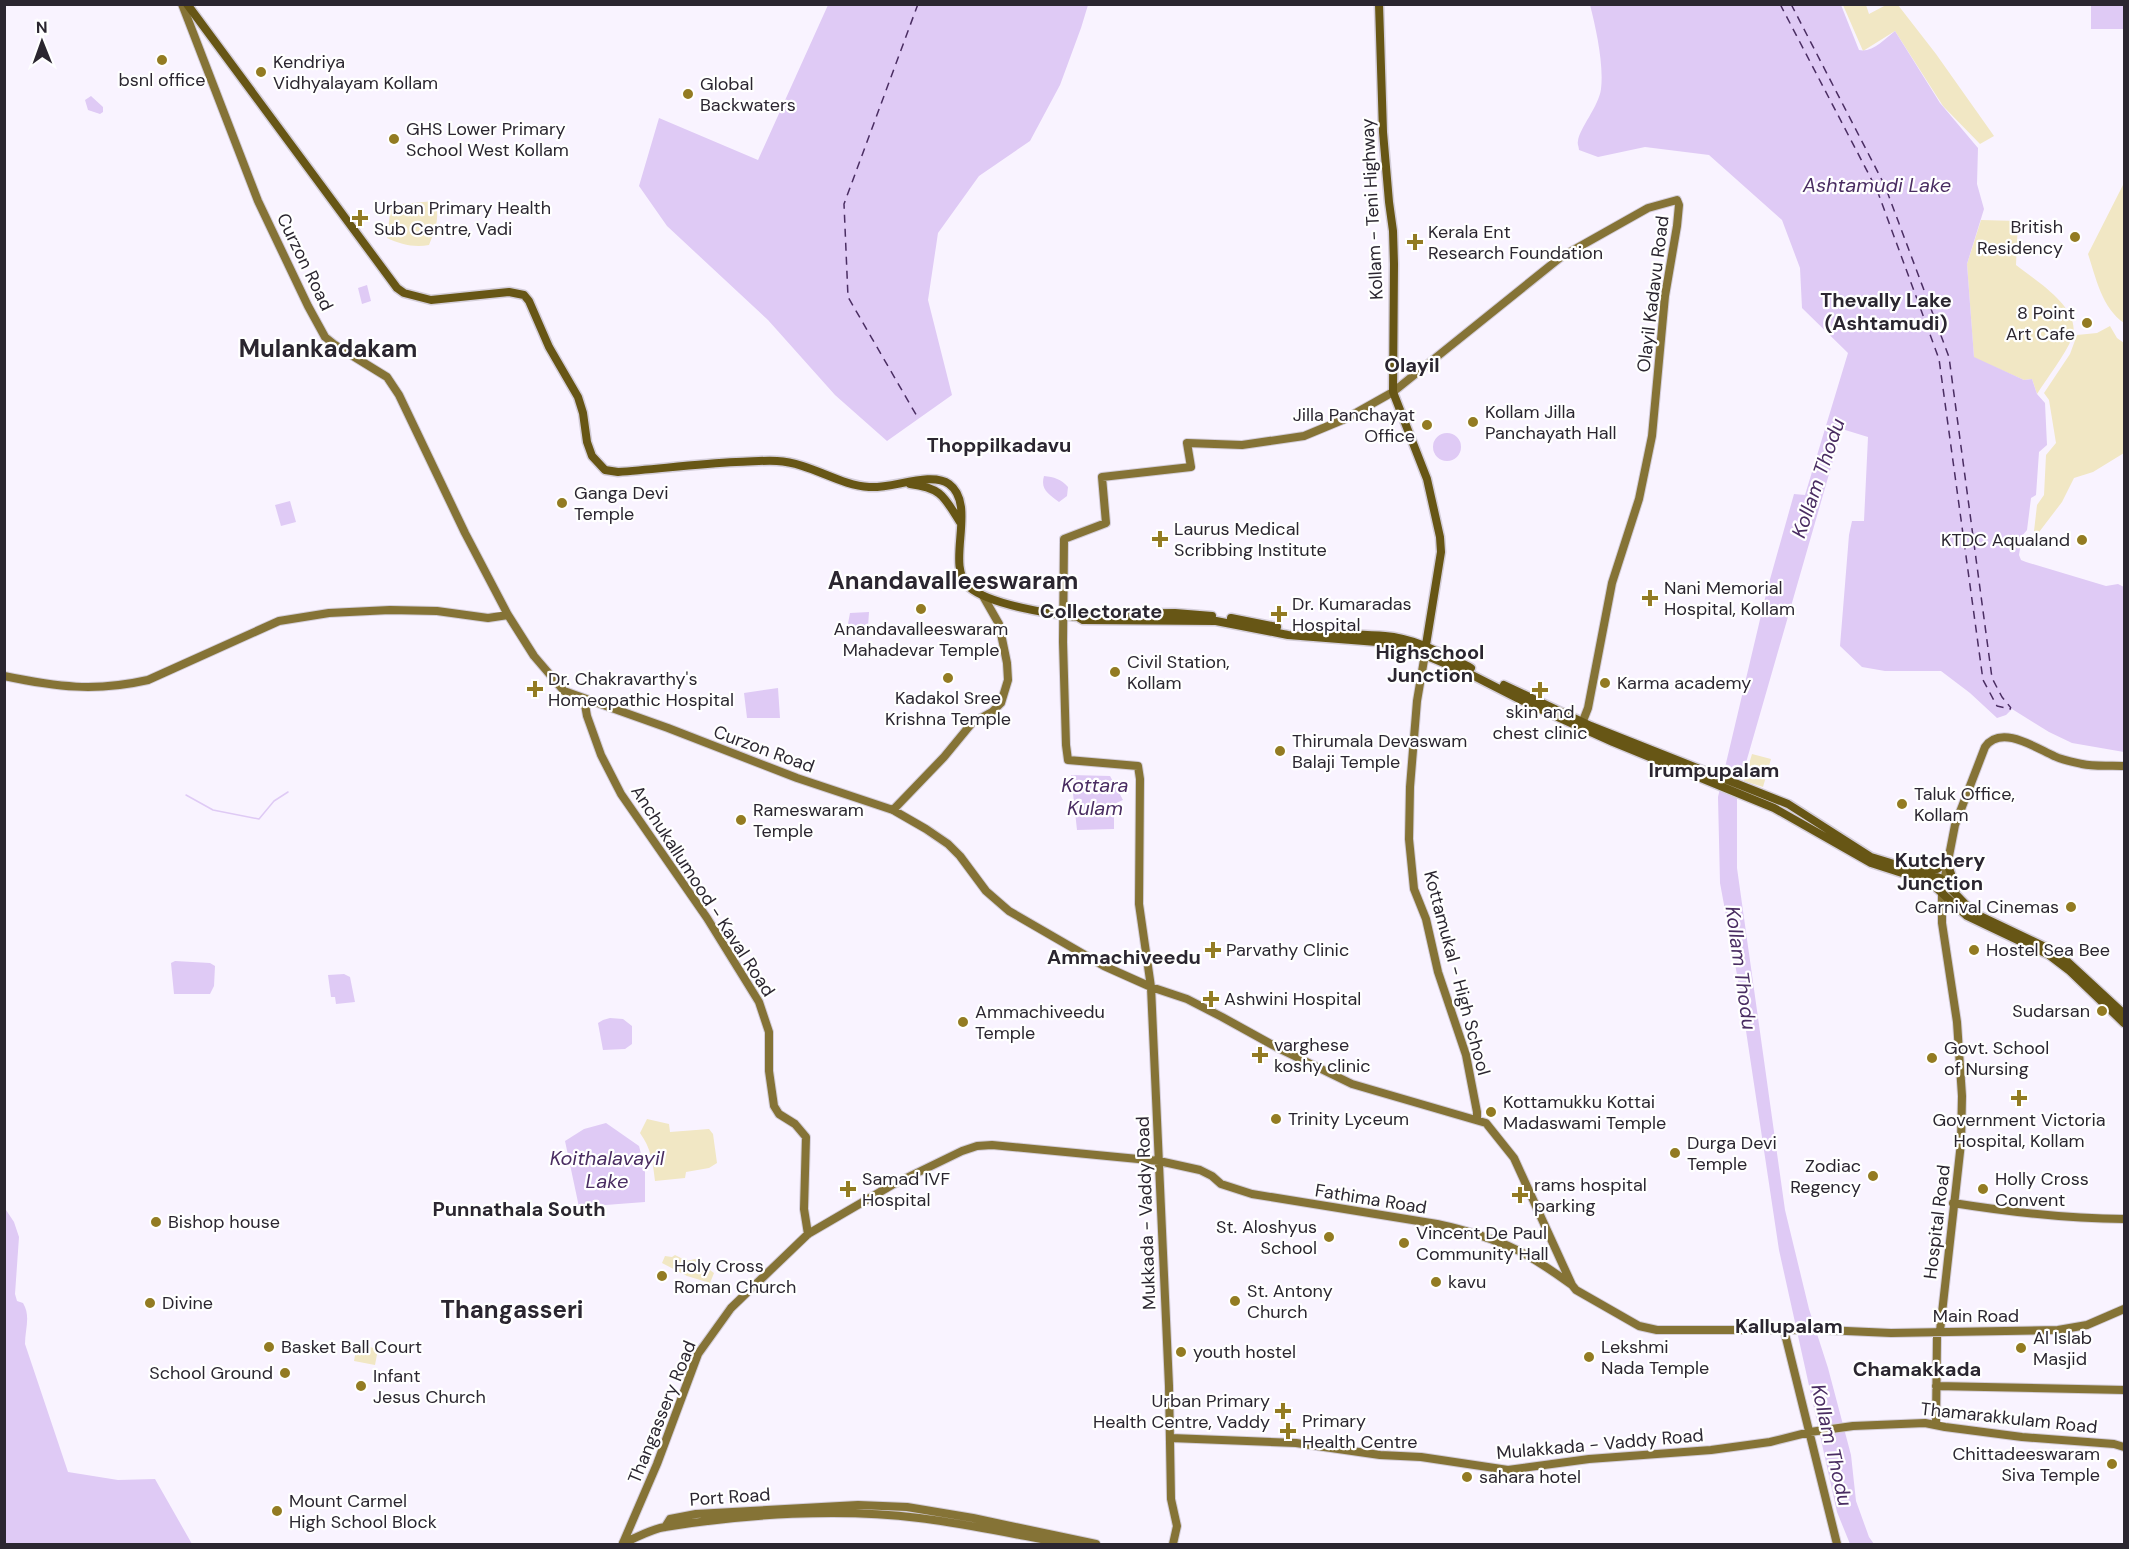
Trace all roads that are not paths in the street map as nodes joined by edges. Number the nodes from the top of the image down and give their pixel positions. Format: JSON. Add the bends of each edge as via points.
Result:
{"nodes":[{"id":1,"x":184,"y":4,"type":"edge"},
{"id":2,"x":1379,"y":4,"type":"edge"},
{"id":3,"x":1393,"y":392,"type":"junction"},
{"id":4,"x":983,"y":596,"type":"junction"},
{"id":5,"x":508,"y":615,"type":"junction"},
{"id":6,"x":1064,"y":615,"type":"junction"},
{"id":7,"x":1426,"y":650,"type":"junction"},
{"id":8,"x":4,"y":676,"type":"edge"},
{"id":9,"x":584,"y":699,"type":"junction"},
{"id":10,"x":1582,"y":725,"type":"junction"},
{"id":11,"x":1680,"y":766,"type":"junction"},
{"id":12,"x":2124,"y":766,"type":"edge"},
{"id":13,"x":893,"y":810,"type":"junction"},
{"id":14,"x":1947,"y":862,"type":"junction"},
{"id":15,"x":1920,"y":871,"type":"junction"},
{"id":16,"x":1943,"y":881,"type":"junction"},
{"id":17,"x":1942,"y":892,"type":"junction"},
{"id":18,"x":1960,"y":900,"type":"junction"},
{"id":19,"x":1151,"y":987,"type":"junction"},
{"id":20,"x":2124,"y":1014,"type":"edge"},
{"id":21,"x":2124,"y":1023,"type":"edge"},
{"id":22,"x":1476,"y":1120,"type":"junction"},
{"id":23,"x":1159,"y":1161,"type":"junction"},
{"id":24,"x":1953,"y":1203,"type":"junction"},
{"id":25,"x":2124,"y":1219,"type":"edge"},
{"id":26,"x":808,"y":1234,"type":"junction"},
{"id":27,"x":1572,"y":1285,"type":"junction"},
{"id":28,"x":2124,"y":1309,"type":"edge"},
{"id":29,"x":1787,"y":1330,"type":"junction"},
{"id":30,"x":1940,"y":1331,"type":"junction"},
{"id":31,"x":1936,"y":1386,"type":"junction"},
{"id":32,"x":2124,"y":1390,"type":"edge"},
{"id":33,"x":1936,"y":1424,"type":"junction"},
{"id":34,"x":1813,"y":1432,"type":"junction"},
{"id":35,"x":1171,"y":1438,"type":"junction"},
{"id":36,"x":2124,"y":1447,"type":"edge"},
{"id":37,"x":665,"y":1527,"type":"junction"},
{"id":38,"x":622,"y":1543,"type":"edge"},
{"id":39,"x":1067,"y":1545,"type":"edge"},
{"id":40,"x":1096,"y":1545,"type":"edge"},
{"id":41,"x":1173,"y":1545,"type":"edge"},
{"id":42,"x":1837,"y":1545,"type":"edge"}],
"edges":[{"from":1,"to":4,"type":"main road","via":[[397,288],[431,300],[509,292],[524,295],[571,382],[583,413],[588,447],[605,470],[777,460],[806,465],[862,486],[890,487],[933,478],[947,483],[957,494],[963,579]]},
{"from":1,"to":5,"type":"street","name":"Curzon Road","via":[[258,201],[308,306],[325,336],[387,377],[399,395]]},
{"from":2,"to":3,"type":"main road","name":"Kollam - Teni Highway","via":[[1383,132],[1394,253]]},
{"from":3,"to":6,"type":"street","via":[[1345,419],[1304,435],[1242,444],[1187,443],[1191,467],[1102,477],[1106,523],[1064,539]]},
{"from":3,"to":7,"type":"main road","name":"Kollam - Teni Highway","via":[[1427,479],[1440,537]]},
{"from":3,"to":10,"type":"street","name":"Olayil Kadavu Road","via":[[1561,257],[1648,208],[1678,202],[1652,436],[1640,499],[1612,583]]},
{"from":4,"to":6,"type":"main road"},
{"from":4,"to":13,"type":"street","via":[[999,624],[1007,663],[1008,680],[1001,704],[972,723]]},
{"from":5,"to":8,"type":"street","via":[[488,618],[390,610],[328,613],[279,621],[148,680],[129,684],[67,688]]},
{"from":5,"to":9,"type":"street","name":"Curzon Road","via":[[554,680],[564,691]]},
{"from":6,"to":7,"type":"main road","via":[[1199,615],[1318,633],[1386,636]]},
{"from":6,"to":19,"type":"street","name":"Mukkada - Vaddy Road","via":[[1068,760],[1138,766],[1139,904]]},
{"from":7,"to":10,"type":"main road"},
{"from":7,"to":22,"type":"street","name":"Kottamukal - High School","via":[[1410,787],[1409,839],[1414,889],[1466,1055]]},
{"from":9,"to":13,"type":"street","name":"Curzon Road"},
{"from":9,"to":26,"type":"street","name":"Anchukallumood - Kaval Road","via":[[601,755],[621,794],[706,918],[762,1009],[769,1032],[774,1106],[806,1137],[804,1209]]},
{"from":10,"to":11,"type":"main road"},
{"from":11,"to":15,"type":"main road","via":[[1788,804],[1863,853]]},
{"from":11,"to":17,"type":"main road","via":[[1774,808],[1871,863],[1930,882]]},
{"from":12,"to":14,"type":"street","name":"Hospital Road","via":[[2057,758],[2009,737],[1988,743],[1954,825]]},
{"from":13,"to":19,"type":"street","name":"Curzon Road","via":[[948,844],[986,891],[1009,911],[1104,966]]},
{"from":14,"to":15,"type":"main road","via":[[1937,870]]},
{"from":14,"to":16,"type":"street","name":"Hospital Road"},
{"from":14,"to":18,"type":"main road"},
{"from":15,"to":16,"type":"main road"},
{"from":16,"to":17,"type":"street","name":"Hospital Road"},
{"from":16,"to":18,"type":"main road"},
{"from":17,"to":21,"type":"main road","via":[[1967,916],[2062,964]]},
{"from":17,"to":24,"type":"street","name":"Hospital Road","via":[[1942,923],[1957,1022],[1962,1096]]},
{"from":18,"to":20,"type":"main road","via":[[1974,913],[2058,953]]},
{"from":19,"to":22,"type":"street","name":"Curzon Road","via":[[1186,999],[1352,1084]]},
{"from":19,"to":23,"type":"street","name":"Mukkada - Vaddy Road"},
{"from":22,"to":27,"type":"street","name":"Curzon Road","via":[[1490,1126],[1514,1158]]},
{"from":23,"to":26,"type":"street","name":"Thangassery Road","via":[[977,1146],[892,1185]]},
{"from":23,"to":27,"type":"street","name":"Fathima Road","via":[[1200,1170],[1221,1184],[1252,1194],[1437,1224],[1482,1236],[1517,1250]]},
{"from":23,"to":35,"type":"street","name":"Mukkada - Vaddy Road"},
{"from":24,"to":25,"type":"street","via":[[2032,1215]]},
{"from":24,"to":30,"type":"street","name":"Hospital Road"},
{"from":26,"to":38,"type":"street","name":"Thangassery Road","via":[[730,1308],[698,1354]]},
{"from":27,"to":29,"type":"street","name":"Fathima Road","via":[[1639,1326],[1657,1330]]},
{"from":28,"to":30,"type":"street","name":"Main Road","via":[[2076,1328]]},
{"from":29,"to":30,"type":"street","name":"Main Road"},
{"from":29,"to":34,"type":"street"},
{"from":30,"to":31,"type":"street","name":"Hospital Road"},
{"from":31,"to":32,"type":"street"},
{"from":31,"to":33,"type":"street","name":"Hospital Road"},
{"from":33,"to":34,"type":"street","name":"Thamarakkulam Road","via":[[1853,1426]]},
{"from":33,"to":36,"type":"street","name":"Thamarakkulam Road","via":[[1967,1431]]},
{"from":34,"to":35,"type":"street","name":"Mulakkada - Vaddy Road","via":[[1770,1442],[1508,1470],[1296,1443]]},
{"from":34,"to":42,"type":"street"},
{"from":35,"to":41,"type":"street","name":"Mukkada - Vaddy Road","via":[[1171,1499],[1177,1526]]},
{"from":37,"to":38,"type":"street"},
{"from":37,"to":39,"type":"street","name":"Port Road","via":[[736,1517],[874,1514],[965,1525]]},
{"from":37,"to":40,"type":"street","name":"Port Road","via":[[670,1519],[696,1514],[858,1505],[907,1507]]}]}
